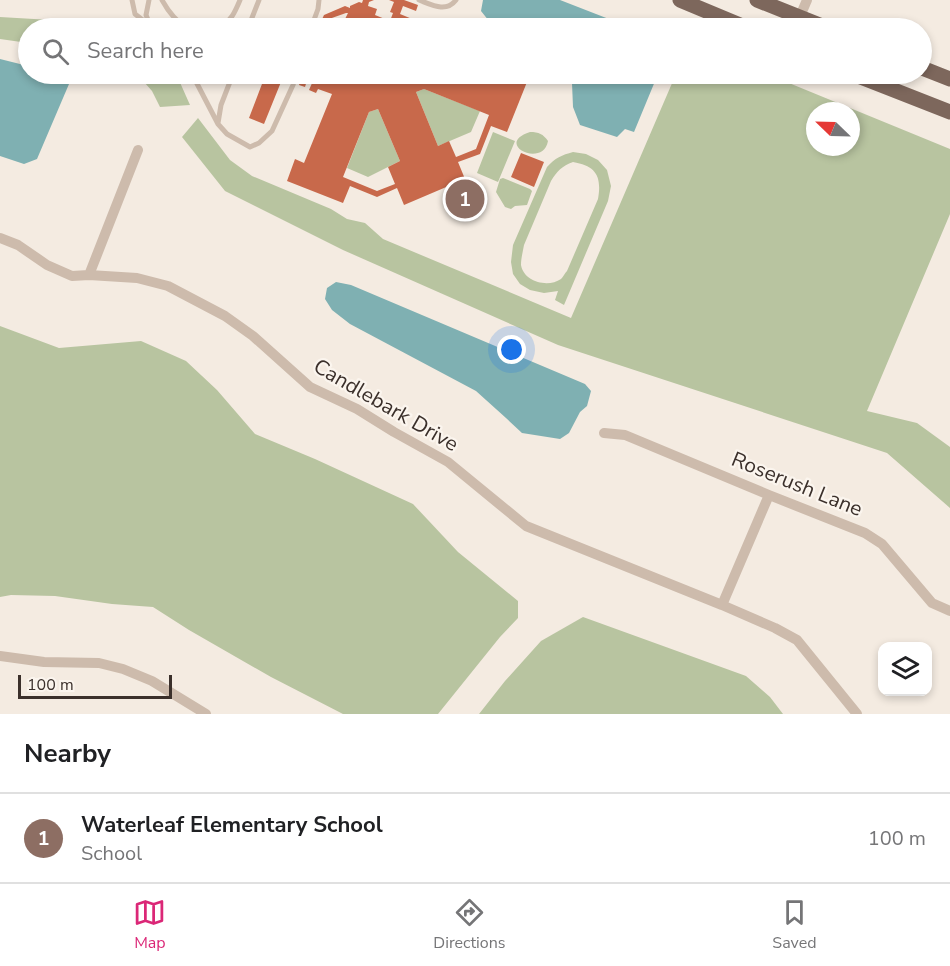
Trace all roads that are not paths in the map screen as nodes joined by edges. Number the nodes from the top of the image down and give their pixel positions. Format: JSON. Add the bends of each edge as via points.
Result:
{"nodes":[{"id":1,"x":132,"y":0,"type":"edge"},
{"id":2,"x":149,"y":0,"type":"edge"},
{"id":3,"x":162,"y":0,"type":"edge"},
{"id":4,"x":240,"y":0,"type":"edge"},
{"id":5,"x":259,"y":0,"type":"edge"},
{"id":6,"x":320,"y":0,"type":"edge"},
{"id":7,"x":419,"y":0,"type":"edge"},
{"id":8,"x":456,"y":0,"type":"edge"},
{"id":9,"x":680,"y":0,"type":"edge"},
{"id":10,"x":757,"y":0,"type":"edge"},
{"id":11,"x":807,"y":0,"type":"edge"},
{"id":12,"x":140,"y":18,"type":"edge"},
{"id":13,"x":147,"y":18,"type":"edge"},
{"id":14,"x":176,"y":18,"type":"edge"},
{"id":15,"x":231,"y":18,"type":"edge"},
{"id":16,"x":252,"y":18,"type":"edge"},
{"id":17,"x":315,"y":18,"type":"edge"},
{"id":18,"x":723,"y":18,"type":"edge"},
{"id":19,"x":788,"y":18,"type":"edge"},
{"id":20,"x":799,"y":18,"type":"edge"},
{"id":21,"x":932,"y":72,"type":"edge"},
{"id":22,"x":950,"y":79,"type":"edge"},
{"id":23,"x":197,"y":84,"type":"edge"},
{"id":24,"x":229,"y":84,"type":"edge"},
{"id":25,"x":293,"y":84,"type":"edge"},
{"id":26,"x":879,"y":84,"type":"edge"},
{"id":27,"x":950,"y":112,"type":"edge"},
{"id":28,"x":218,"y":124,"type":"junction"},
{"id":29,"x":138,"y":150,"type":"dead end"},
{"id":30,"x":0,"y":238,"type":"edge"},
{"id":31,"x":88,"y":275,"type":"junction"},
{"id":32,"x":604,"y":433,"type":"dead end"},
{"id":33,"x":769,"y":495,"type":"junction"},
{"id":34,"x":722,"y":605,"type":"junction"},
{"id":35,"x":950,"y":611,"type":"edge"},
{"id":36,"x":0,"y":656,"type":"edge"},
{"id":37,"x":206,"y":714,"type":"edge"},
{"id":38,"x":857,"y":714,"type":"edge"}],
"edges":[{"from":1,"to":12,"type":"lane"},
{"from":2,"to":13,"type":"lane"},
{"from":3,"to":14,"type":"lane"},
{"from":4,"to":15,"type":"lane"},
{"from":5,"to":16,"type":"lane"},
{"from":6,"to":17,"type":"lane"},
{"from":7,"to":8,"type":"lane","via":[[446,8]]},
{"from":9,"to":18,"type":"main road"},
{"from":10,"to":19,"type":"main road"},
{"from":11,"to":20,"type":"street"},
{"from":21,"to":22,"type":"main road"},
{"from":23,"to":28,"type":"lane"},
{"from":24,"to":28,"type":"lane","via":[[220,105]]},
{"from":25,"to":28,"type":"lane","via":[[272,131],[259,143],[250,147]]},
{"from":26,"to":27,"type":"main road"},
{"from":29,"to":31,"type":"street"},
{"from":30,"to":31,"type":"street","name":"Candlebark Drive","via":[[72,276]]},
{"from":31,"to":34,"type":"street","name":"Candlebark Drive","via":[[137,278],[168,286],[225,316],[310,387],[374,418],[448,462],[526,526]]},
{"from":32,"to":33,"type":"street","name":"Roserush Lane","via":[[624,435]]},
{"from":33,"to":34,"type":"street"},
{"from":33,"to":35,"type":"street","name":"Roserush Lane","via":[[865,533],[882,544],[932,603]]},
{"from":34,"to":38,"type":"street","name":"Candlebark Drive","via":[[797,640]]},
{"from":36,"to":37,"type":"street","via":[[99,663],[123,669],[152,681]]}]}
